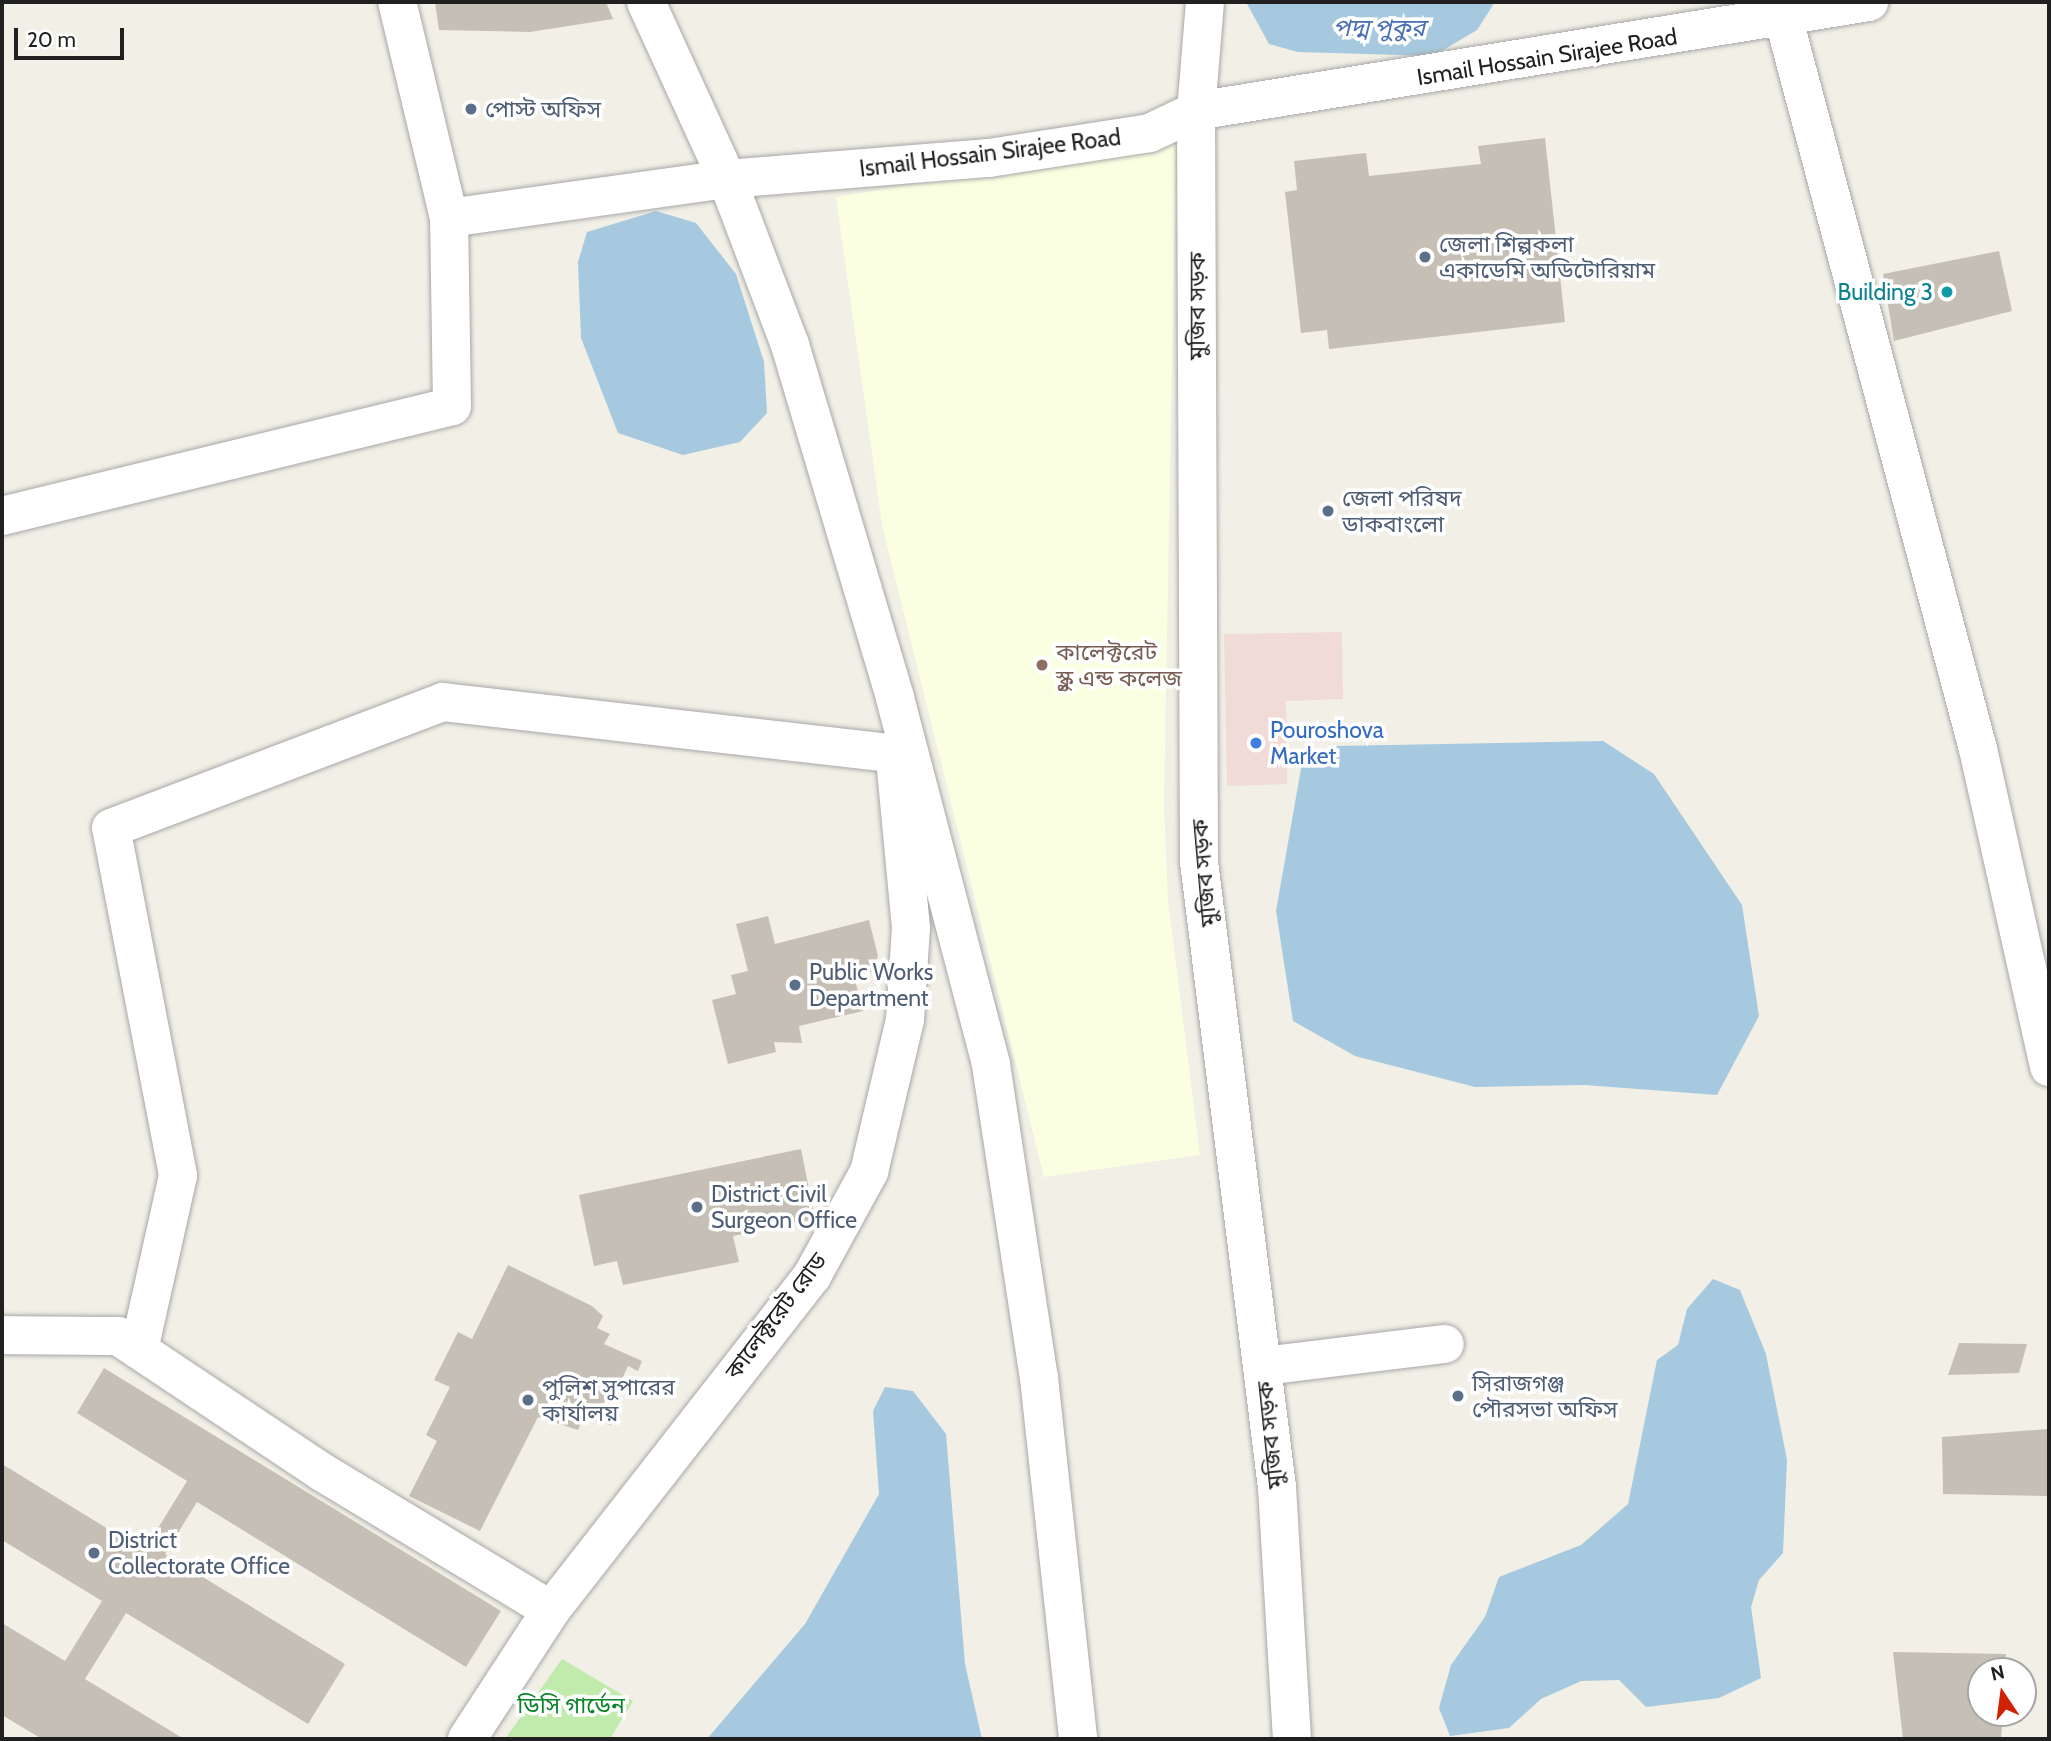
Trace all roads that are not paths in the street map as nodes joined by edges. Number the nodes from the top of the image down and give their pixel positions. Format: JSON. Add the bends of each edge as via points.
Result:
{"nodes":[{"id":1,"x":397,"y":2,"type":"edge"},
{"id":2,"x":646,"y":2,"type":"edge"},
{"id":3,"x":1205,"y":2,"type":"edge"},
{"id":4,"x":1869,"y":2,"type":"edge"},
{"id":5,"x":1784,"y":20,"type":"junction"},
{"id":6,"x":1196,"y":111,"type":"junction"},
{"id":7,"x":727,"y":179,"type":"junction"},
{"id":8,"x":449,"y":219,"type":"junction"},
{"id":9,"x":2,"y":516,"type":"edge"},
{"id":10,"x":895,"y":698,"type":"junction"},
{"id":11,"x":896,"y":754,"type":"junction"},
{"id":12,"x":2049,"y":1067,"type":"edge"},
{"id":13,"x":2,"y":1335,"type":"edge"},
{"id":14,"x":1445,"y":1344,"type":"dead end"},
{"id":15,"x":139,"y":1350,"type":"junction"},
{"id":16,"x":1263,"y":1366,"type":"junction"},
{"id":17,"x":551,"y":1610,"type":"junction"},
{"id":18,"x":467,"y":1739,"type":"edge"},
{"id":19,"x":1078,"y":1739,"type":"edge"},
{"id":20,"x":1292,"y":1739,"type":"edge"}],
"edges":[{"from":1,"to":8,"type":"street"},
{"from":2,"to":7,"type":"street"},
{"from":3,"to":6,"type":"street","name":"মুজিব সড়ক"},
{"from":4,"to":5,"type":"street","name":"Ismail Hossain Sirajee Road"},
{"from":5,"to":6,"type":"street","name":"Ismail Hossain Sirajee Road"},
{"from":5,"to":12,"type":"street","via":[[1978,749]]},
{"from":6,"to":7,"type":"street","name":"Ismail Hossain Sirajee Road","via":[[1150,133],[989,158]]},
{"from":6,"to":16,"type":"street","name":"মুজিব সড়ক","via":[[1199,862]]},
{"from":7,"to":8,"type":"street","name":"Ismail Hossain Sirajee Road"},
{"from":7,"to":10,"type":"street","via":[[790,345]]},
{"from":8,"to":9,"type":"street","via":[[453,406]]},
{"from":10,"to":11,"type":"street","name":"কালেক্টরেট রোড"},
{"from":10,"to":19,"type":"street","via":[[991,1065],[1039,1378]]},
{"from":11,"to":15,"type":"street","via":[[443,702],[111,828],[178,1175]]},
{"from":11,"to":17,"type":"street","name":"কালেক্টরেট রোড","via":[[911,928],[905,1020],[869,1172],[812,1276]]},
{"from":13,"to":15,"type":"street","via":[[118,1336]]},
{"from":14,"to":16,"type":"street"},
{"from":15,"to":17,"type":"street","via":[[322,1472]]},
{"from":16,"to":20,"type":"street","name":"মুজিব সড়ক"},
{"from":17,"to":18,"type":"street","name":"কালেক্টরেট রোড"}]}
